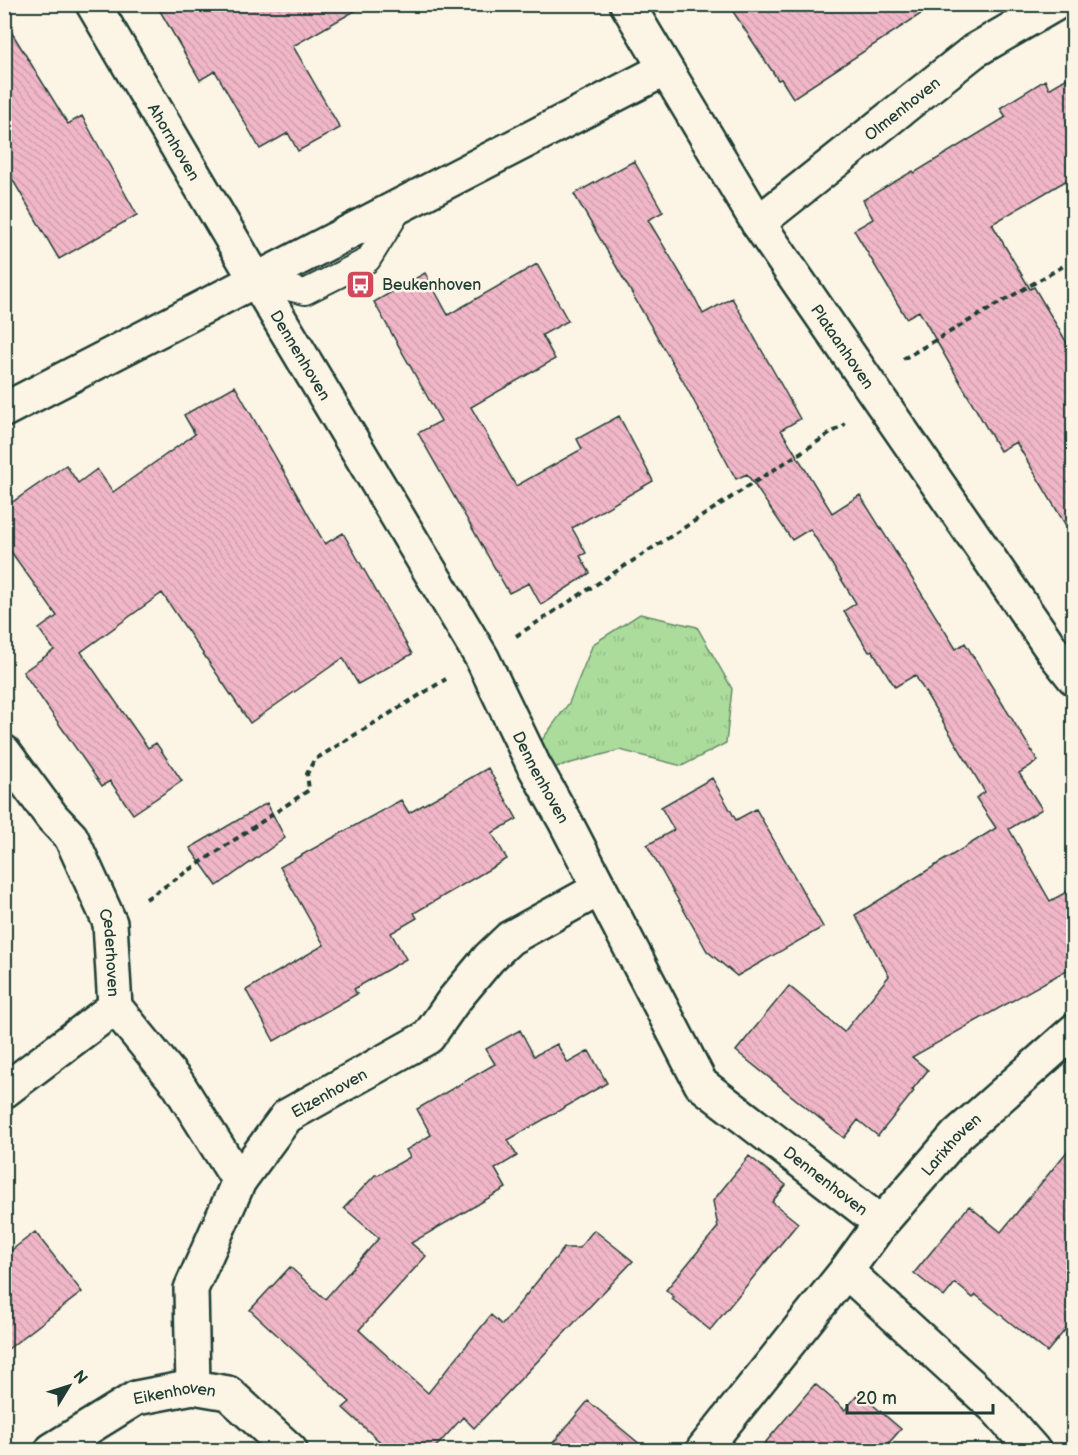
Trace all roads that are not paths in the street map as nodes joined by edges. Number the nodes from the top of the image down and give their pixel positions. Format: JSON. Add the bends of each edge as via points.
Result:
{"nodes":[{"id":1,"x":93,"y":4,"type":"edge"},
{"id":2,"x":627,"y":4,"type":"edge"},
{"id":3,"x":1055,"y":4,"type":"edge"},
{"id":4,"x":665,"y":69,"type":"junction"},
{"id":5,"x":758,"y":224,"type":"junction"},
{"id":6,"x":255,"y":280,"type":"junction"},
{"id":7,"x":4,"y":410,"type":"edge"},
{"id":8,"x":1068,"y":658,"type":"edge"},
{"id":9,"x":4,"y":752,"type":"edge"},
{"id":10,"x":599,"y":889,"type":"junction"},
{"id":11,"x":115,"y":1007,"type":"junction"},
{"id":12,"x":1074,"y":1031,"type":"edge"},
{"id":13,"x":4,"y":1091,"type":"edge"},
{"id":14,"x":239,"y":1181,"type":"junction"},
{"id":15,"x":881,"y":1223,"type":"junction"},
{"id":16,"x":846,"y":1271,"type":"junction"},
{"id":17,"x":193,"y":1387,"type":"junction"},
{"id":18,"x":52,"y":1450,"type":"edge"},
{"id":19,"x":290,"y":1450,"type":"edge"},
{"id":20,"x":702,"y":1450,"type":"edge"},
{"id":21,"x":1034,"y":1450,"type":"edge"}],
"edges":[{"from":1,"to":6,"type":"street","name":"Ahornhoven"},
{"from":2,"to":4,"type":"street","name":"Plataanhoven"},
{"from":3,"to":5,"type":"street","name":"Olmenhoven","via":[[975,51]]},
{"from":4,"to":5,"type":"street","name":"Plataanhoven"},
{"from":4,"to":6,"type":"street"},
{"from":5,"to":8,"type":"street","name":"Plataanhoven"},
{"from":6,"to":7,"type":"street"},
{"from":6,"to":10,"type":"street","name":"Dennenhoven","via":[[482,658]]},
{"from":9,"to":11,"type":"street","name":"Cederhoven","via":[[52,818],[71,837],[110,923]]},
{"from":10,"to":14,"type":"street","name":"Elzenhoven","via":[[510,938],[454,1000],[428,1037],[286,1116]]},
{"from":10,"to":15,"type":"street","name":"Dennenhoven","via":[[701,1084]]},
{"from":11,"to":13,"type":"street"},
{"from":11,"to":14,"type":"street","name":"Cederhoven","via":[[178,1083]]},
{"from":12,"to":15,"type":"street","name":"Larixhoven","via":[[957,1135]]},
{"from":14,"to":17,"type":"street","name":"Elzenhoven","via":[[191,1289]]},
{"from":15,"to":16,"type":"street","name":"Larixhoven"},
{"from":16,"to":20,"type":"street","name":"Larixhoven"},
{"from":16,"to":21,"type":"street","via":[[996,1408]]},
{"from":17,"to":18,"type":"street","name":"Eikenhoven","via":[[136,1398]]},
{"from":17,"to":19,"type":"street","name":"Eikenhoven","via":[[228,1393]]}]}
